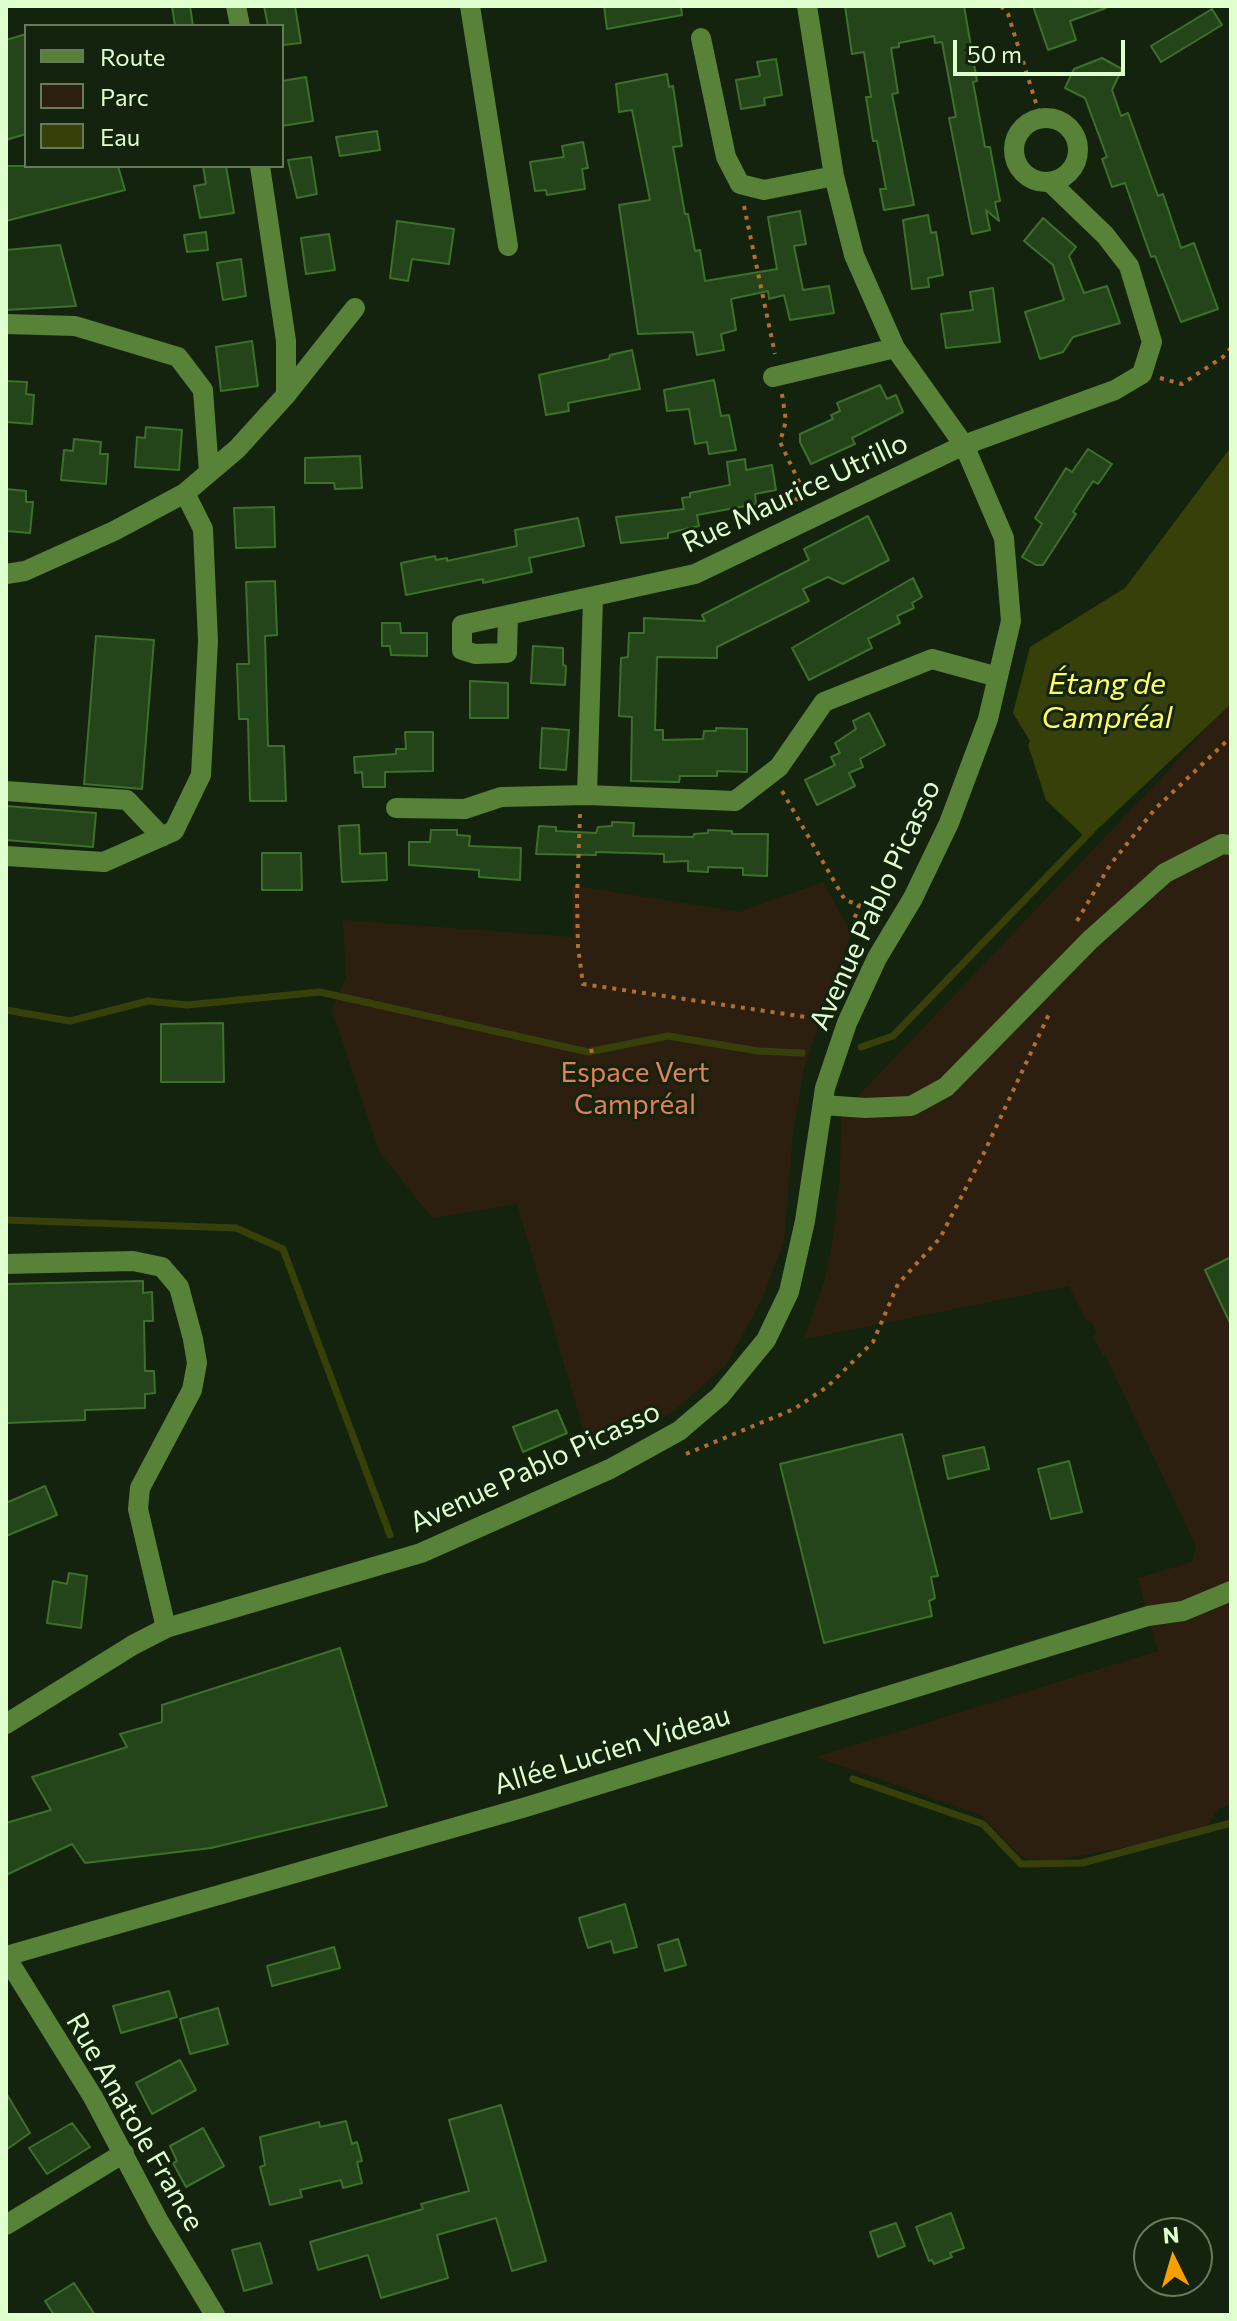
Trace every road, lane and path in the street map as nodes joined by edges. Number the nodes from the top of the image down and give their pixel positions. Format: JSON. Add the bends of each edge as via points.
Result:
{"nodes":[{"id":1,"x":470,"y":6,"type":"edge"},
{"id":2,"x":807,"y":6,"type":"edge"},
{"id":3,"x":1001,"y":6,"type":"edge"},
{"id":4,"x":701,"y":38,"type":"dead end"},
{"id":5,"x":1041,"y":119,"type":"junction"},
{"id":6,"x":260,"y":168,"type":"edge"},
{"id":7,"x":834,"y":176,"type":"junction"},
{"id":8,"x":1050,"y":182,"type":"junction"},
{"id":9,"x":740,"y":184,"type":"junction"},
{"id":10,"x":508,"y":246,"type":"dead end"},
{"id":11,"x":355,"y":308,"type":"dead end"},
{"id":12,"x":6,"y":324,"type":"edge"},
{"id":13,"x":895,"y":348,"type":"junction"},
{"id":14,"x":1231,"y":348,"type":"edge"},
{"id":15,"x":1142,"y":374,"type":"junction"},
{"id":16,"x":776,"y":376,"type":"junction"},
{"id":17,"x":286,"y":395,"type":"junction"},
{"id":18,"x":964,"y":445,"type":"junction"},
{"id":19,"x":209,"y":472,"type":"junction"},
{"id":20,"x":185,"y":493,"type":"junction"},
{"id":21,"x":788,"y":529,"type":"junction"},
{"id":22,"x":6,"y":574,"type":"edge"},
{"id":23,"x":593,"y":598,"type":"junction"},
{"id":24,"x":508,"y":616,"type":"dead end"},
{"id":25,"x":998,"y":677,"type":"junction"},
{"id":26,"x":772,"y":773,"type":"junction"},
{"id":27,"x":6,"y":791,"type":"edge"},
{"id":28,"x":583,"y":795,"type":"junction"},
{"id":29,"x":396,"y":808,"type":"dead end"},
{"id":30,"x":162,"y":837,"type":"junction"},
{"id":31,"x":1231,"y":845,"type":"edge"},
{"id":32,"x":6,"y":856,"type":"edge"},
{"id":33,"x":877,"y":958,"type":"junction"},
{"id":34,"x":847,"y":1023,"type":"junction"},
{"id":35,"x":591,"y":1049,"type":"dead end"},
{"id":36,"x":593,"y":1057,"type":"dead end"},
{"id":37,"x":823,"y":1105,"type":"junction"},
{"id":38,"x":6,"y":1264,"type":"edge"},
{"id":39,"x":1231,"y":1591,"type":"edge"},
{"id":40,"x":166,"y":1628,"type":"junction"},
{"id":41,"x":6,"y":1724,"type":"edge"},
{"id":42,"x":6,"y":1956,"type":"edge"},
{"id":43,"x":124,"y":2153,"type":"junction"},
{"id":44,"x":6,"y":2225,"type":"edge"},
{"id":45,"x":215,"y":2315,"type":"edge"}],
"edges":[{"from":1,"to":10,"type":"street"},
{"from":2,"to":7,"type":"street","name":"Avenue Pablo Picasso"},
{"from":3,"to":5,"type":"path"},
{"from":4,"to":9,"type":"street","via":[[726,157]]},
{"from":5,"to":8,"type":"street","via":[[1020,132],[1013,152],[1021,171]]},
{"from":5,"to":8,"type":"street","via":[[1067,126],[1077,144],[1069,172]]},
{"from":6,"to":17,"type":"street","via":[[286,341]]},
{"from":7,"to":9,"type":"street","via":[[764,190]]},
{"from":7,"to":13,"type":"street","name":"Avenue Pablo Picasso","via":[[854,255]]},
{"from":8,"to":15,"type":"street","via":[[1129,266],[1152,342]]},
{"from":9,"to":16,"type":"path"},
{"from":11,"to":17,"type":"street"},
{"from":12,"to":19,"type":"street","via":[[75,326],[178,357],[203,390]]},
{"from":13,"to":16,"type":"street"},
{"from":13,"to":18,"type":"street","name":"Avenue Pablo Picasso"},
{"from":14,"to":15,"type":"path","via":[[1182,384]]},
{"from":15,"to":18,"type":"street","name":"Rue Maurice Utrillo","via":[[1115,390]]},
{"from":16,"to":21,"type":"path","via":[[786,421],[780,442],[801,486]]},
{"from":17,"to":19,"type":"street"},
{"from":18,"to":21,"type":"street","name":"Rue Maurice Utrillo"},
{"from":18,"to":25,"type":"street","name":"Avenue Pablo Picasso","via":[[1004,538],[1011,621]]},
{"from":19,"to":20,"type":"street"},
{"from":20,"to":22,"type":"street","via":[[88,543]]},
{"from":20,"to":30,"type":"street","via":[[203,529],[208,641],[201,775],[174,831]]},
{"from":21,"to":23,"type":"street","name":"Rue Maurice Utrillo","via":[[695,574]]},
{"from":23,"to":24,"type":"street","name":"Rue Maurice Utrillo"},
{"from":23,"to":28,"type":"street"},
{"from":25,"to":26,"type":"street","via":[[932,659],[824,702]]},
{"from":25,"to":33,"type":"street","name":"Avenue Pablo Picasso","via":[[949,823]]},
{"from":26,"to":28,"type":"street","via":[[735,801]]},
{"from":26,"to":33,"type":"path","via":[[845,900],[859,905],[854,920]]},
{"from":27,"to":30,"type":"street","via":[[127,800]]},
{"from":28,"to":29,"type":"street","via":[[501,797],[465,809]]},
{"from":28,"to":34,"type":"path","via":[[577,898],[583,984]]},
{"from":30,"to":32,"type":"street","via":[[104,862]]},
{"from":31,"to":37,"type":"street","via":[[1222,844],[1165,873],[1090,940],[946,1087],[911,1106]]},
{"from":33,"to":34,"type":"street","name":"Avenue Pablo Picasso"},
{"from":34,"to":37,"type":"street","name":"Avenue Pablo Picasso"},
{"from":35,"to":36,"type":"path"},
{"from":37,"to":40,"type":"street","name":"Avenue Pablo Picasso","via":[[789,1292],[766,1340],[720,1396],[679,1431],[610,1469],[421,1553]]},
{"from":38,"to":40,"type":"street","via":[[133,1261],[162,1267],[179,1287],[197,1363],[192,1390],[140,1488],[138,1509]]},
{"from":39,"to":42,"type":"street","name":"Allée Lucien Videau","via":[[1183,1611],[1148,1616],[526,1807]]},
{"from":40,"to":41,"type":"street","name":"Avenue Pablo Picasso"},
{"from":42,"to":43,"type":"street","name":"Rue Anatole France"},
{"from":43,"to":44,"type":"street"},
{"from":43,"to":45,"type":"street","name":"Rue Anatole France"}]}
